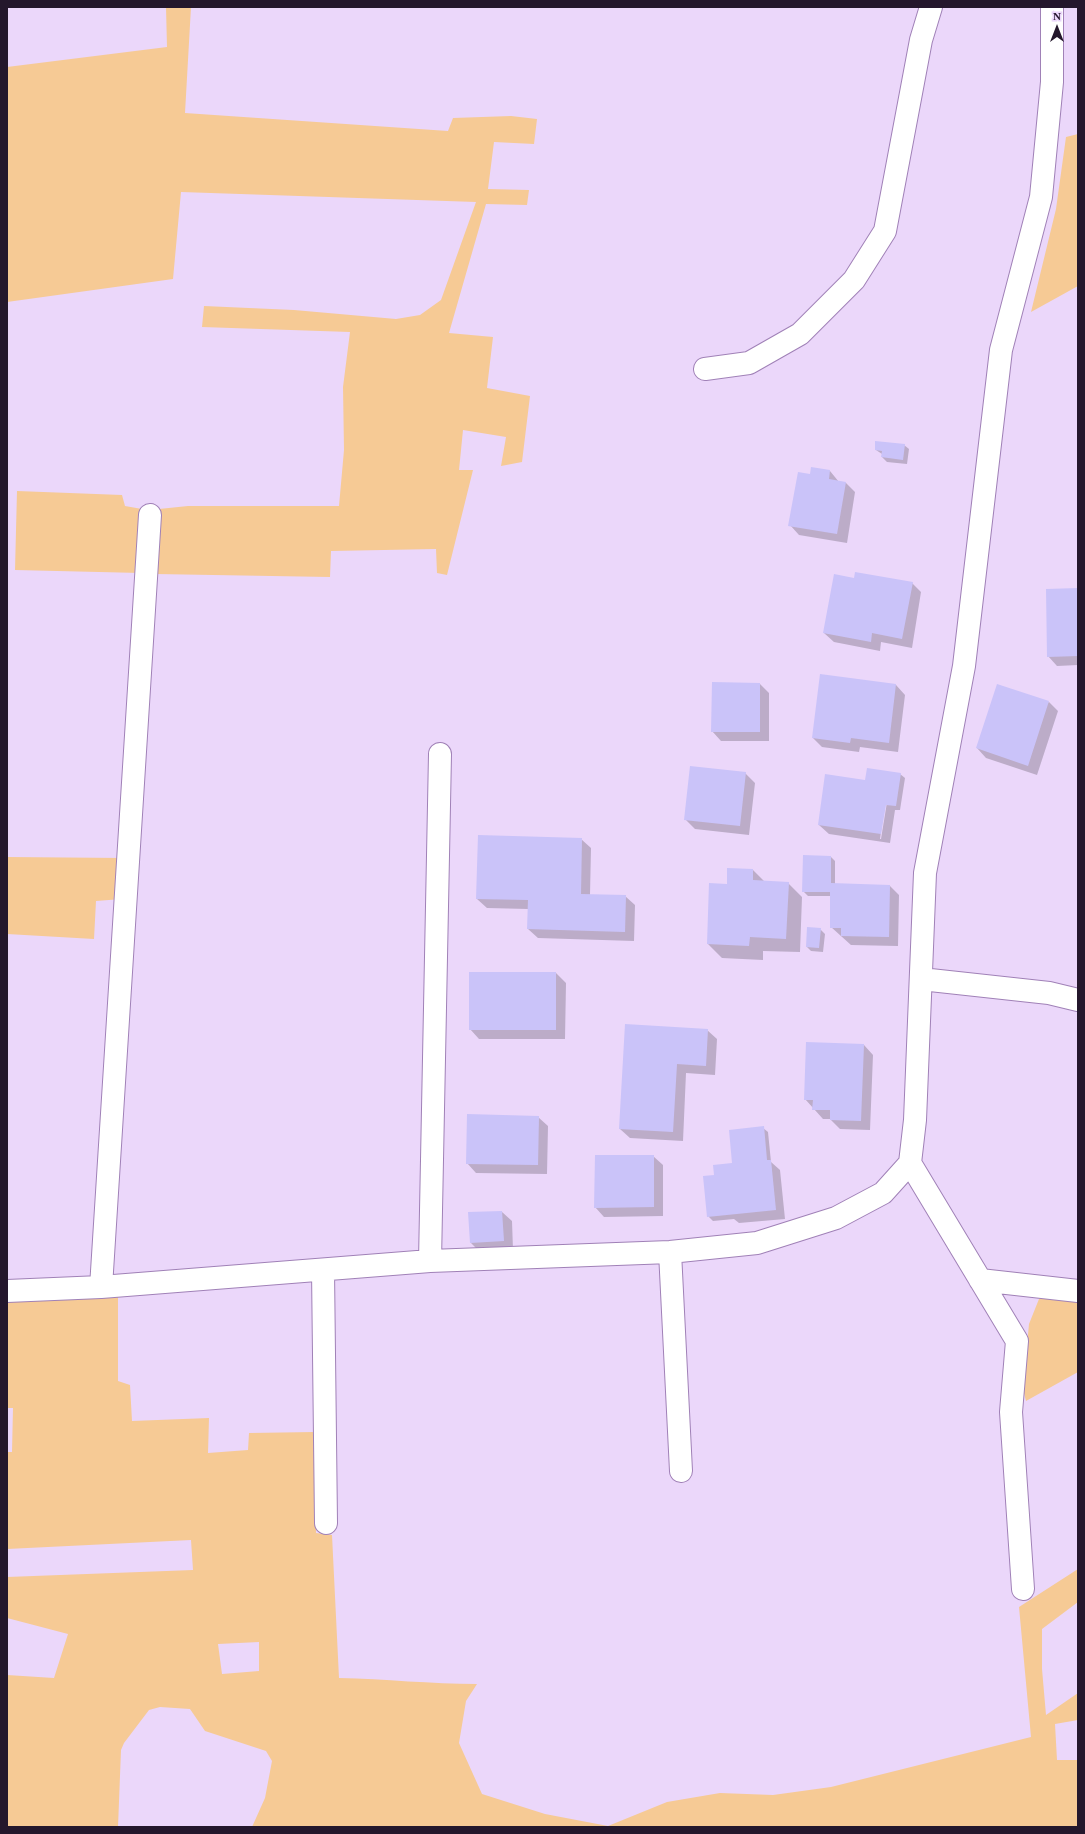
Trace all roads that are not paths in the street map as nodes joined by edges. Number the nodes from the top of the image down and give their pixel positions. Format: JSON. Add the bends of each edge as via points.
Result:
{"nodes":[{"id":1,"x":931,"y":7,"type":"edge"},
{"id":2,"x":1052,"y":7,"type":"edge"},
{"id":3,"x":705,"y":369,"type":"dead end"},
{"id":4,"x":150,"y":515,"type":"dead end"},
{"id":5,"x":440,"y":754,"type":"dead end"},
{"id":6,"x":921,"y":979,"type":"junction"},
{"id":7,"x":1078,"y":1000,"type":"edge"},
{"id":8,"x":910,"y":1163,"type":"junction"},
{"id":9,"x":670,"y":1252,"type":"junction"},
{"id":10,"x":430,"y":1261,"type":"junction"},
{"id":11,"x":323,"y":1270,"type":"junction"},
{"id":12,"x":980,"y":1280,"type":"junction"},
{"id":13,"x":101,"y":1287,"type":"junction"},
{"id":14,"x":7,"y":1291,"type":"edge"},
{"id":15,"x":1078,"y":1291,"type":"edge"},
{"id":16,"x":681,"y":1470,"type":"dead end"},
{"id":17,"x":326,"y":1523,"type":"dead end"},
{"id":18,"x":1023,"y":1588,"type":"dead end"}],
"edges":[{"from":1,"to":3,"type":"street","via":[[921,40],[885,231],[881,238],[854,280],[800,334],[749,363]]},
{"from":2,"to":6,"type":"street","via":[[1052,82],[1041,197],[1001,350],[964,666],[925,873]]},
{"from":4,"to":13,"type":"street"},
{"from":5,"to":10,"type":"street"},
{"from":6,"to":7,"type":"street","via":[[1050,993]]},
{"from":6,"to":8,"type":"street","via":[[915,1120]]},
{"from":8,"to":9,"type":"street","via":[[883,1193],[836,1218],[757,1243]]},
{"from":8,"to":12,"type":"street"},
{"from":9,"to":10,"type":"street"},
{"from":9,"to":16,"type":"street"},
{"from":10,"to":11,"type":"street"},
{"from":11,"to":13,"type":"street"},
{"from":11,"to":17,"type":"street"},
{"from":12,"to":15,"type":"street"},
{"from":12,"to":18,"type":"street","via":[[1017,1341],[1011,1412]]},
{"from":13,"to":14,"type":"street"}]}
